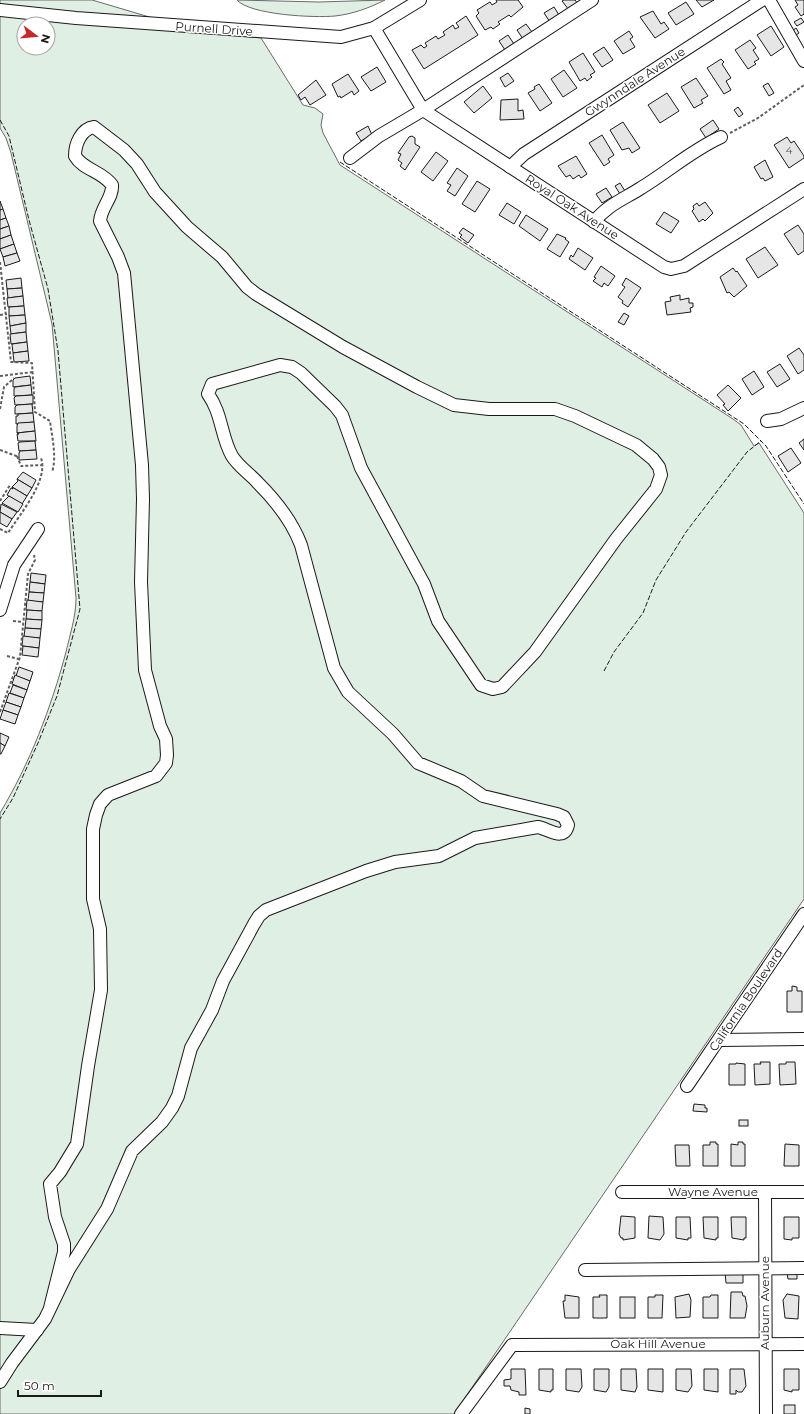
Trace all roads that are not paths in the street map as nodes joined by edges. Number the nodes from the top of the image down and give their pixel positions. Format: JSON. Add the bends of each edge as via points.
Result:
{"nodes":[{"id":1,"x":420,"y":0,"type":"edge"},
{"id":2,"x":592,"y":0,"type":"edge"},
{"id":3,"x":762,"y":0,"type":"edge"},
{"id":4,"x":769,"y":0,"type":"edge"},
{"id":5,"x":0,"y":10,"type":"edge"},
{"id":6,"x":374,"y":28,"type":"junction"},
{"id":7,"x":804,"y":61,"type":"edge"},
{"id":8,"x":423,"y":110,"type":"junction"},
{"id":9,"x":722,"y":137,"type":"road end"},
{"id":10,"x":350,"y":158,"type":"dead end"},
{"id":11,"x":510,"y":167,"type":"junction"},
{"id":12,"x":804,"y":189,"type":"edge"},
{"id":13,"x":594,"y":222,"type":"junction"},
{"id":14,"x":804,"y":408,"type":"edge"},
{"id":15,"x":767,"y":421,"type":"dead end"},
{"id":16,"x":38,"y":529,"type":"dead end"},
{"id":17,"x":0,"y":610,"type":"edge"},
{"id":18,"x":804,"y":914,"type":"edge"},
{"id":19,"x":804,"y":1039,"type":"edge"},
{"id":20,"x":719,"y":1040,"type":"junction"},
{"id":21,"x":687,"y":1086,"type":"dead end"},
{"id":22,"x":622,"y":1192,"type":"dead end"},
{"id":23,"x":765,"y":1192,"type":"junction"},
{"id":24,"x":804,"y":1192,"type":"edge"},
{"id":25,"x":765,"y":1268,"type":"junction"},
{"id":26,"x":804,"y":1268,"type":"edge"},
{"id":27,"x":585,"y":1270,"type":"dead end"},
{"id":28,"x":50,"y":1308,"type":"junction"},
{"id":29,"x":0,"y":1328,"type":"edge"},
{"id":30,"x":37,"y":1330,"type":"junction"},
{"id":31,"x":766,"y":1344,"type":"junction"},
{"id":32,"x":804,"y":1344,"type":"edge"},
{"id":33,"x":0,"y":1382,"type":"edge"},
{"id":34,"x":462,"y":1414,"type":"edge"},
{"id":35,"x":766,"y":1414,"type":"edge"}],
"edges":[{"from":1,"to":6,"type":"street","name":"Purnell Drive"},
{"from":2,"to":8,"type":"street"},
{"from":3,"to":11,"type":"street","name":"Gwynndale Avenue","via":[[524,154]]},
{"from":4,"to":7,"type":"street"},
{"from":5,"to":6,"type":"street","name":"Purnell Drive","via":[[325,37],[356,34]]},
{"from":6,"to":8,"type":"street","name":"Royal Oak Avenue"},
{"from":8,"to":10,"type":"street","via":[[379,136]]},
{"from":8,"to":11,"type":"street","name":"Royal Oak Avenue"},
{"from":9,"to":13,"type":"street","via":[[692,152],[641,188],[612,204]]},
{"from":11,"to":13,"type":"street","name":"Royal Oak Avenue"},
{"from":12,"to":13,"type":"street","name":"Royal Oak Avenue","via":[[677,269],[664,267]]},
{"from":14,"to":15,"type":"street","via":[[781,419]]},
{"from":16,"to":17,"type":"street","via":[[14,565]]},
{"from":18,"to":20,"type":"street","name":"California Boulevard"},
{"from":19,"to":20,"type":"street"},
{"from":20,"to":21,"type":"street","name":"California Boulevard"},
{"from":22,"to":23,"type":"street","name":"Wayne Avenue"},
{"from":23,"to":24,"type":"street","name":"Wayne Avenue"},
{"from":23,"to":25,"type":"street","name":"Auburn Avenue"},
{"from":25,"to":26,"type":"street"},
{"from":25,"to":27,"type":"street"},
{"from":25,"to":31,"type":"street","name":"Auburn Avenue"},
{"from":28,"to":28,"type":"street","via":[[69,1269],[107,1209],[132,1151],[162,1122],[172,1108],[178,1096],[191,1048],[212,1010],[236,954],[259,916],[266,910],[366,871],[395,862],[439,856],[475,838],[538,827],[557,835],[568,825],[564,817],[557,814],[483,796],[461,781],[418,763],[393,734],[348,692],[334,668],[295,528],[277,502],[234,458],[227,446],[220,416],[208,394],[212,384],[280,365],[292,367],[335,406],[342,415],[361,468],[374,495],[424,584],[438,621],[481,685],[487,688],[502,687],[534,652],[562,617],[616,539],[656,489],[661,475],[659,467],[647,452],[575,416],[555,409],[505,410],[454,405],[343,347],[284,312],[247,287],[222,257],[187,227],[155,192],[137,164],[124,150],[94,127],[79,138],[75,156],[84,165],[107,178],[112,185],[100,221],[124,273],[142,466],[141,582],[145,670],[168,748],[166,763],[156,776],[108,795],[100,804],[93,829],[93,899],[100,929],[101,990],[77,1144],[50,1184],[55,1217],[64,1244]]},
{"from":28,"to":30,"type":"street"},
{"from":29,"to":30,"type":"street"},
{"from":30,"to":33,"type":"street"},
{"from":31,"to":32,"type":"street","name":"Oak Hill Avenue"},
{"from":31,"to":34,"type":"street","name":"Oak Hill Avenue","via":[[512,1345]]},
{"from":31,"to":35,"type":"street","name":"Auburn Avenue"}]}
